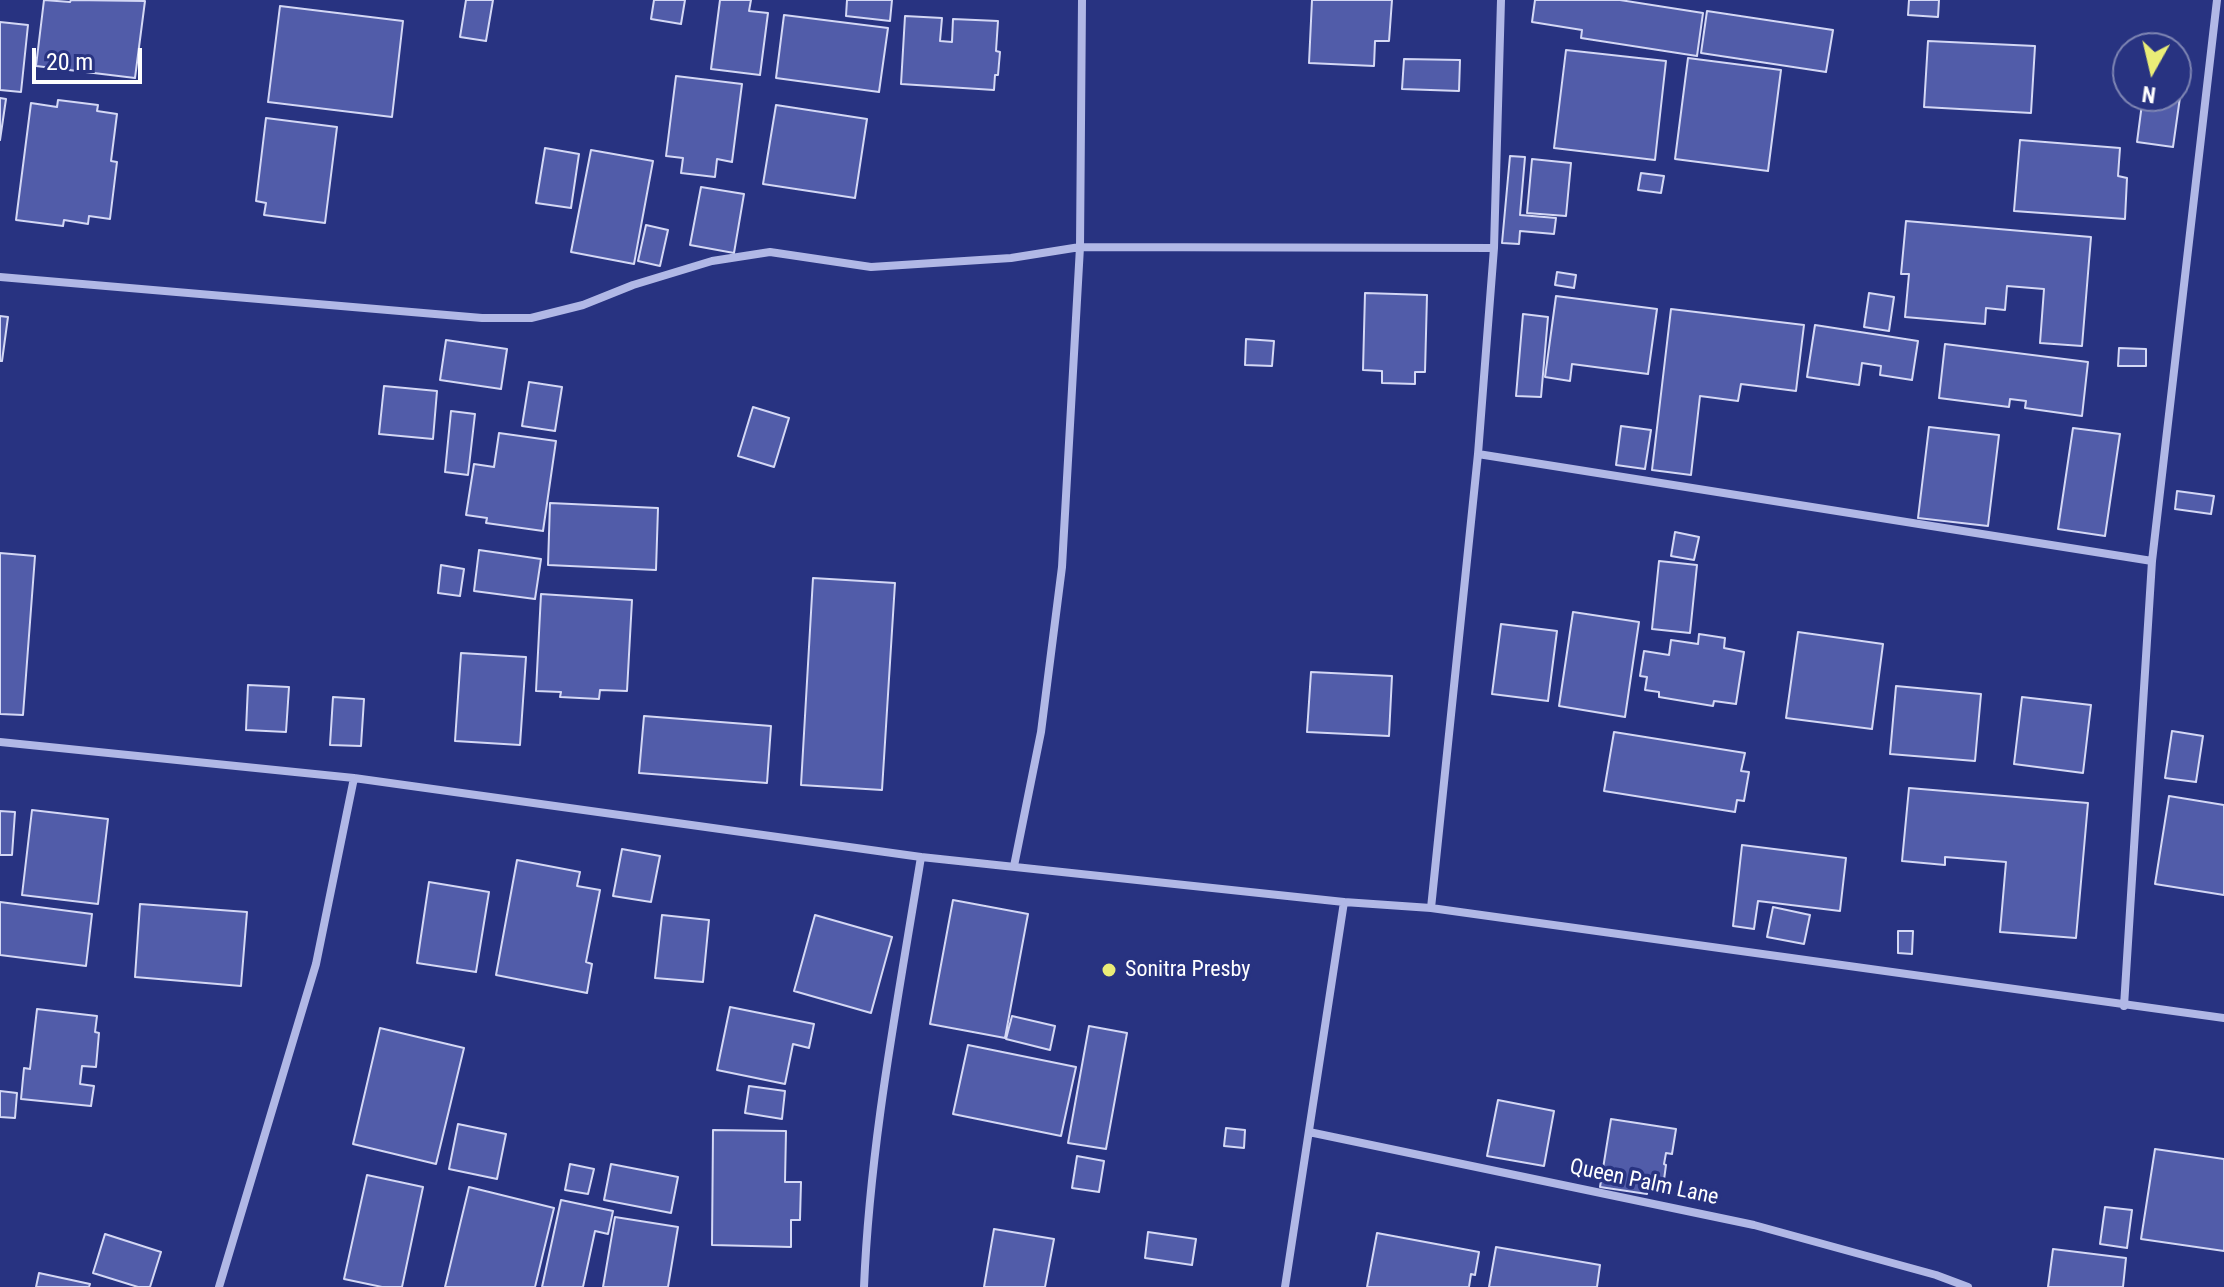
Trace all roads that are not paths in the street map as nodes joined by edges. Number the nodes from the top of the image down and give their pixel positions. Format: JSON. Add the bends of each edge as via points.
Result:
{"nodes":[{"id":1,"x":1082,"y":0,"type":"edge"},
{"id":2,"x":1501,"y":0,"type":"edge"},
{"id":3,"x":2217,"y":0,"type":"edge"},
{"id":4,"x":1080,"y":247,"type":"junction"},
{"id":5,"x":1494,"y":248,"type":"junction"},
{"id":6,"x":0,"y":277,"type":"edge"},
{"id":7,"x":1478,"y":454,"type":"junction"},
{"id":8,"x":2152,"y":561,"type":"junction"},
{"id":9,"x":0,"y":742,"type":"edge"},
{"id":10,"x":354,"y":778,"type":"junction"},
{"id":11,"x":921,"y":857,"type":"junction"},
{"id":12,"x":1014,"y":866,"type":"junction"},
{"id":13,"x":1344,"y":902,"type":"junction"},
{"id":14,"x":1431,"y":908,"type":"junction"},
{"id":15,"x":2124,"y":1006,"type":"junction"},
{"id":16,"x":2224,"y":1018,"type":"edge"},
{"id":17,"x":1309,"y":1132,"type":"junction"},
{"id":18,"x":219,"y":1287,"type":"edge"},
{"id":19,"x":864,"y":1287,"type":"edge"},
{"id":20,"x":1285,"y":1287,"type":"edge"},
{"id":21,"x":1968,"y":1287,"type":"edge"}],
"edges":[{"from":1,"to":4,"type":"street"},
{"from":2,"to":5,"type":"street"},
{"from":3,"to":8,"type":"street"},
{"from":4,"to":5,"type":"street"},
{"from":4,"to":6,"type":"street","via":[[1011,258],[871,267],[770,252],[712,261],[531,318]]},
{"from":4,"to":12,"type":"street","via":[[1062,567],[1041,732]]},
{"from":5,"to":7,"type":"street"},
{"from":7,"to":8,"type":"street"},
{"from":7,"to":14,"type":"street"},
{"from":8,"to":15,"type":"street"},
{"from":9,"to":10,"type":"street"},
{"from":10,"to":11,"type":"street"},
{"from":10,"to":18,"type":"street","via":[[316,964]]},
{"from":11,"to":12,"type":"street"},
{"from":11,"to":19,"type":"street","via":[[881,1102]]},
{"from":12,"to":13,"type":"street"},
{"from":13,"to":14,"type":"street"},
{"from":13,"to":17,"type":"street"},
{"from":14,"to":15,"type":"street"},
{"from":15,"to":16,"type":"street"},
{"from":17,"to":20,"type":"street"},
{"from":17,"to":21,"type":"street","name":"Queen Palm Lane","via":[[1754,1225]]}]}
